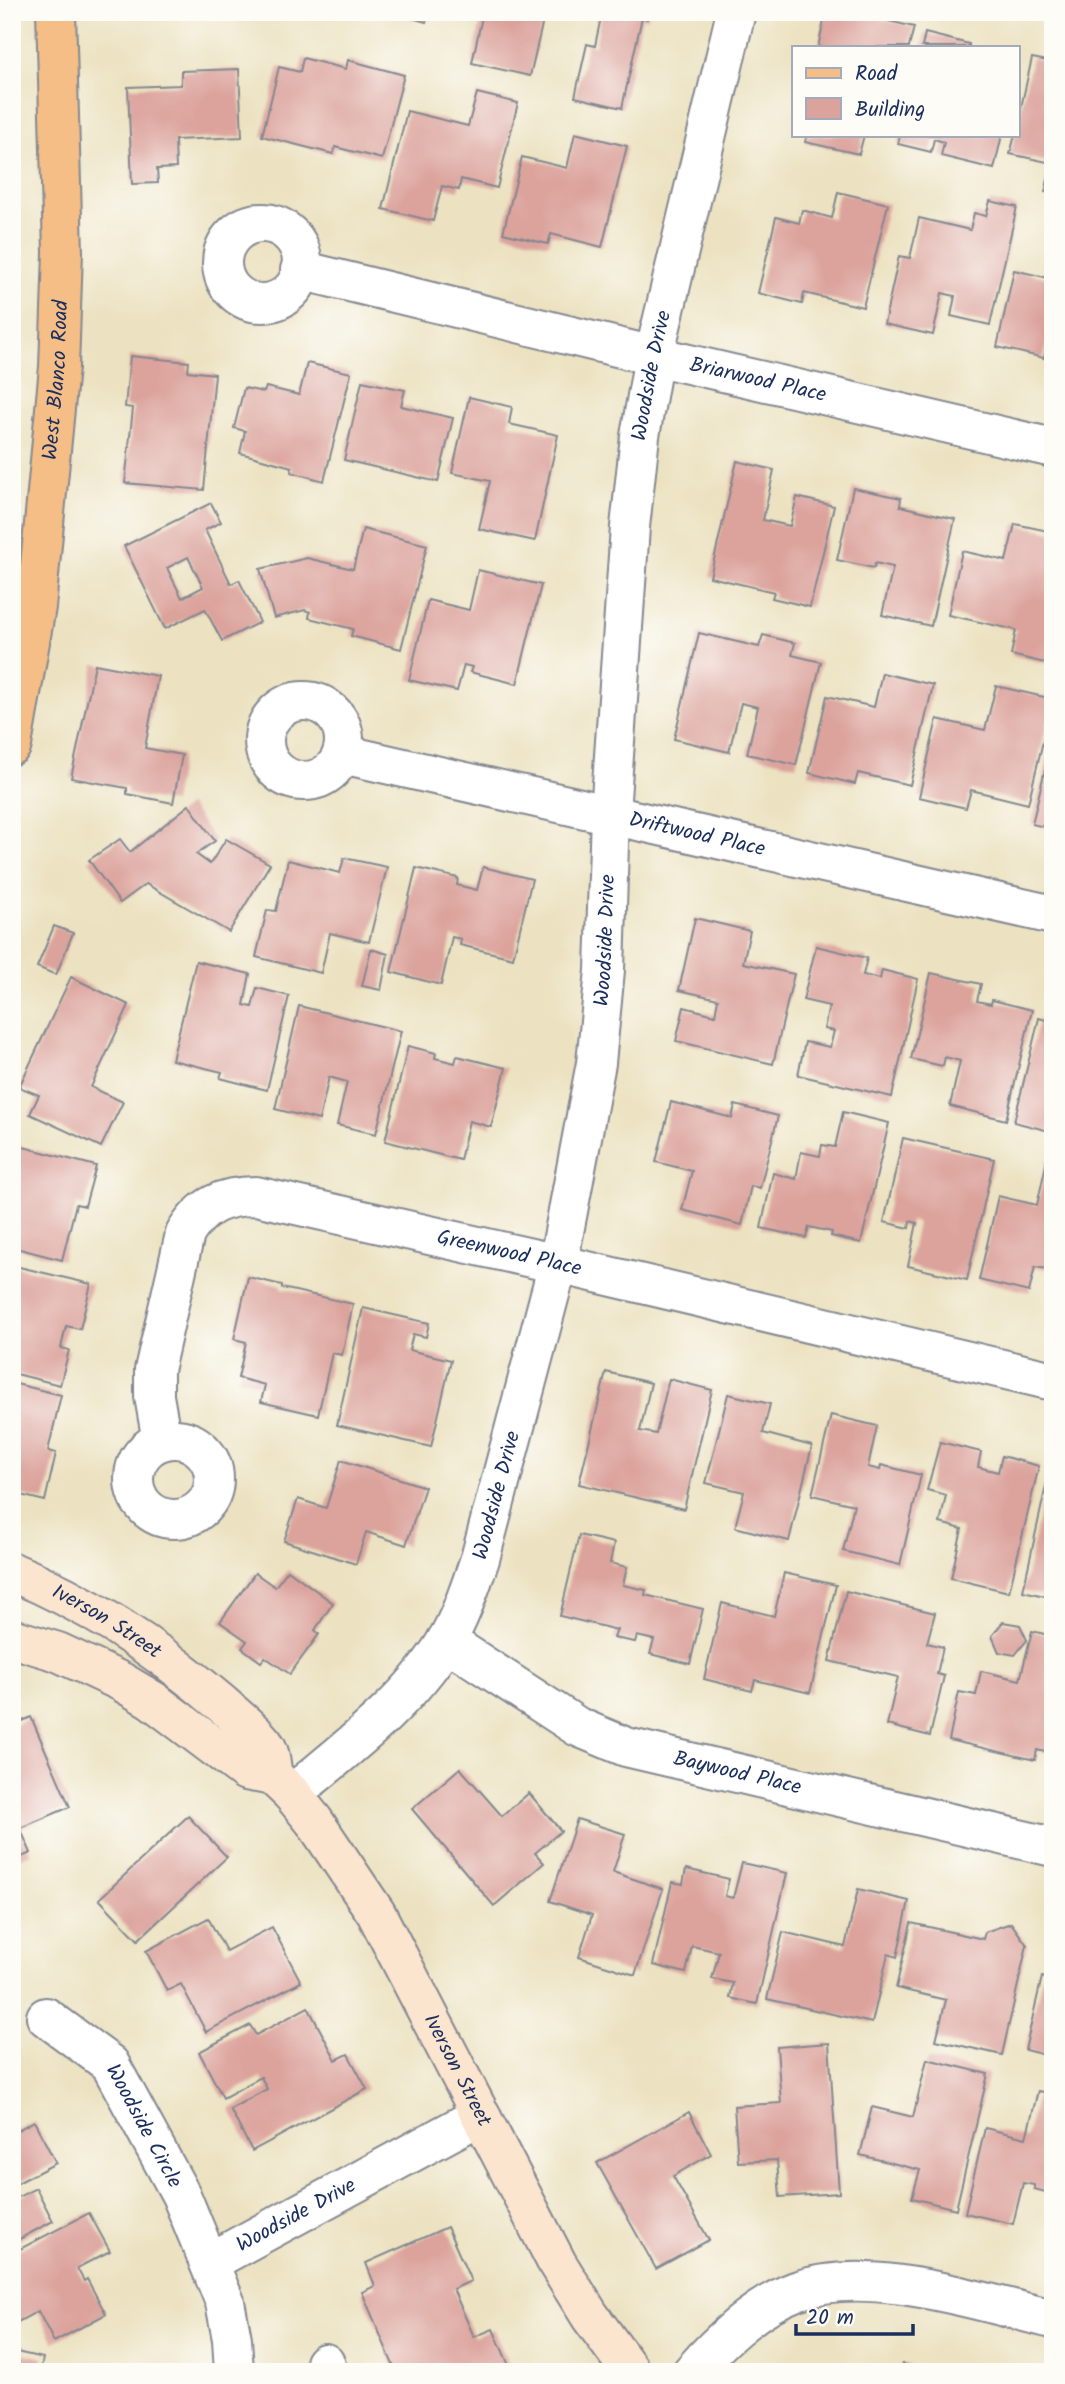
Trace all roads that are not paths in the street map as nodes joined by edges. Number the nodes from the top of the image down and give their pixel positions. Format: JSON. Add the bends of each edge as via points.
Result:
{"nodes":[{"id":1,"x":56,"y":12,"type":"edge"},
{"id":2,"x":736,"y":12,"type":"edge"},
{"id":3,"x":300,"y":270,"type":"dead end"},
{"id":4,"x":654,"y":356,"type":"junction"},
{"id":5,"x":1053,"y":448,"type":"edge"},
{"id":6,"x":12,"y":745,"type":"edge"},
{"id":7,"x":342,"y":754,"type":"dead end"},
{"id":8,"x":610,"y":813,"type":"junction"},
{"id":9,"x":1053,"y":915,"type":"edge"},
{"id":10,"x":558,"y":1264,"type":"junction"},
{"id":11,"x":1053,"y":1381,"type":"edge"},
{"id":12,"x":162,"y":1441,"type":"dead end"},
{"id":13,"x":12,"y":1572,"type":"edge"},
{"id":14,"x":12,"y":1638,"type":"edge"},
{"id":15,"x":446,"y":1641,"type":"junction"},
{"id":16,"x":282,"y":1785,"type":"junction"},
{"id":17,"x":1053,"y":1847,"type":"edge"},
{"id":18,"x":47,"y":2018,"type":"dead end"},
{"id":19,"x":481,"y":2115,"type":"junction"},
{"id":20,"x":210,"y":2262,"type":"junction"},
{"id":21,"x":1053,"y":2319,"type":"edge"},
{"id":22,"x":234,"y":2372,"type":"edge"},
{"id":23,"x":631,"y":2372,"type":"edge"},
{"id":24,"x":692,"y":2372,"type":"edge"}],
"edges":[{"from":1,"to":6,"type":"main road","name":"West Blanco Road","via":[[63,252],[59,367],[36,607]]},
{"from":2,"to":4,"type":"street","name":"Woodside Drive"},
{"from":3,"to":4,"type":"street","name":"Briarwood Place"},
{"from":4,"to":5,"type":"street","name":"Briarwood Place"},
{"from":4,"to":8,"type":"street","name":"Woodside Drive","via":[[632,514]]},
{"from":7,"to":8,"type":"street","name":"Driftwood Place"},
{"from":8,"to":9,"type":"street","name":"Driftwood Place"},
{"from":8,"to":10,"type":"street","name":"Woodside Drive","via":[[605,970],[596,1063]]},
{"from":10,"to":11,"type":"street","name":"Greenwood Place"},
{"from":10,"to":12,"type":"street","name":"Greenwood Place","via":[[256,1196],[212,1203],[185,1234],[155,1370],[154,1396]]},
{"from":10,"to":15,"type":"street","name":"Woodside Drive","via":[[480,1559]]},
{"from":13,"to":16,"type":"street","name":"Iverson Street","via":[[96,1612],[200,1686],[267,1746]]},
{"from":14,"to":16,"type":"street","name":"Iverson Street","via":[[69,1657],[122,1682],[246,1771]]},
{"from":15,"to":16,"type":"street","name":"Woodside Drive","via":[[425,1673],[396,1703]]},
{"from":15,"to":17,"type":"street","name":"Baywood Place","via":[[578,1727],[626,1747]]},
{"from":16,"to":19,"type":"street","name":"Iverson Street","via":[[344,1862],[376,1913]]},
{"from":18,"to":20,"type":"street","name":"Woodside Circle","via":[[110,2064],[181,2195]]},
{"from":19,"to":20,"type":"street","name":"Woodside Drive"},
{"from":19,"to":23,"type":"street","name":"Iverson Street","via":[[557,2263]]},
{"from":20,"to":22,"type":"street","name":"Woodside Drive","via":[[225,2302]]},
{"from":21,"to":24,"type":"street","via":[[905,2285],[834,2283],[797,2291],[767,2306],[736,2328]]}]}
